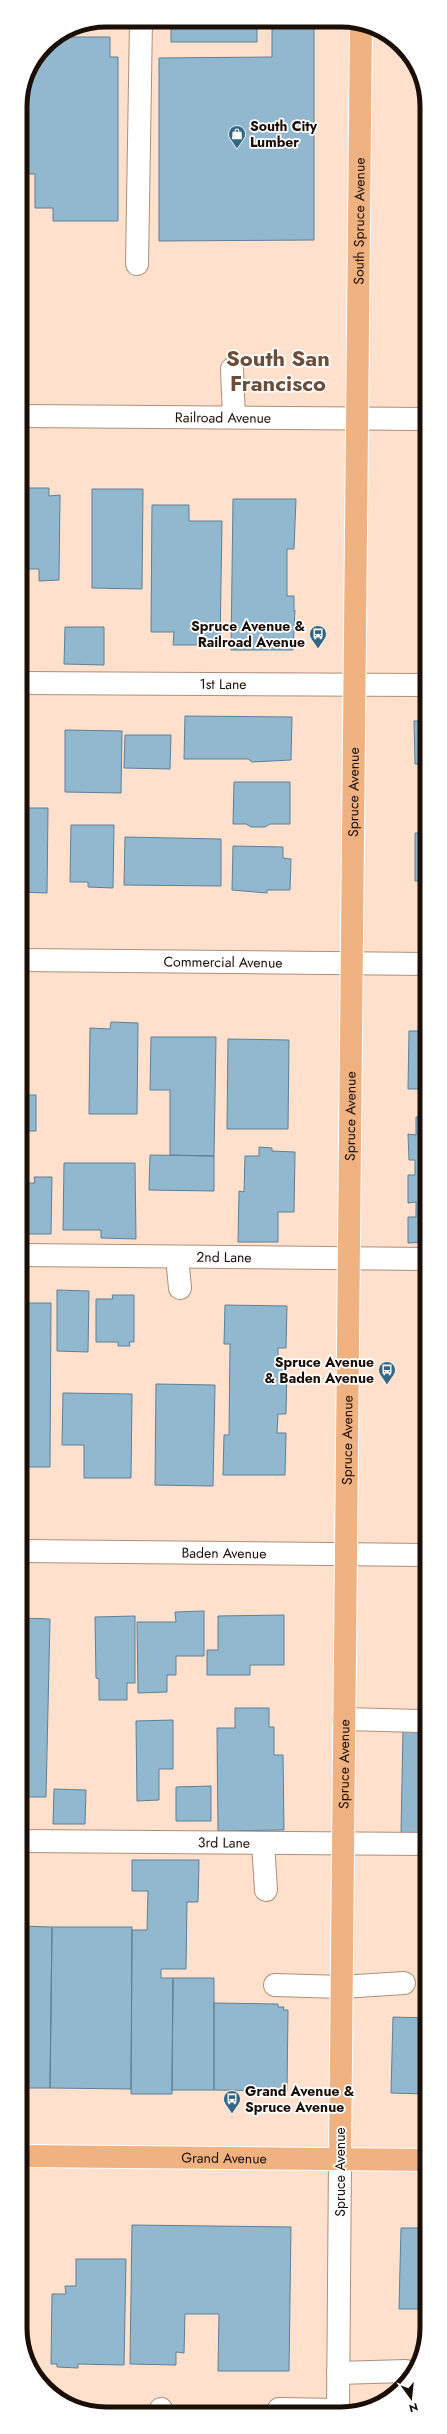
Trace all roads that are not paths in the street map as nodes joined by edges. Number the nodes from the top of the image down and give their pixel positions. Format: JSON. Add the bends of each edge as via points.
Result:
{"nodes":[{"id":1,"x":141,"y":27,"type":"edge"},
{"id":2,"x":361,"y":30,"type":"edge"},
{"id":3,"x":137,"y":264,"type":"dead end"},
{"id":4,"x":232,"y":369,"type":"dead end"},
{"id":5,"x":27,"y":416,"type":"edge"},
{"id":6,"x":234,"y":417,"type":"junction"},
{"id":7,"x":357,"y":418,"type":"junction"},
{"id":8,"x":420,"y":419,"type":"edge"},
{"id":9,"x":27,"y":683,"type":"edge"},
{"id":10,"x":354,"y":684,"type":"junction"},
{"id":11,"x":420,"y":685,"type":"edge"},
{"id":12,"x":27,"y":960,"type":"edge"},
{"id":13,"x":351,"y":963,"type":"junction"},
{"id":14,"x":420,"y":964,"type":"edge"},
{"id":15,"x":27,"y":1255,"type":"edge"},
{"id":16,"x":177,"y":1257,"type":"junction"},
{"id":17,"x":349,"y":1258,"type":"junction"},
{"id":18,"x":420,"y":1259,"type":"edge"},
{"id":19,"x":180,"y":1288,"type":"dead end"},
{"id":20,"x":27,"y":1551,"type":"edge"},
{"id":21,"x":346,"y":1554,"type":"junction"},
{"id":22,"x":420,"y":1555,"type":"edge"},
{"id":23,"x":344,"y":1719,"type":"junction"},
{"id":24,"x":420,"y":1721,"type":"dead end"},
{"id":25,"x":27,"y":1841,"type":"edge"},
{"id":26,"x":263,"y":1843,"type":"junction"},
{"id":27,"x":343,"y":1844,"type":"junction"},
{"id":28,"x":420,"y":1844,"type":"edge"},
{"id":29,"x":266,"y":1890,"type":"dead end"},
{"id":30,"x":404,"y":1984,"type":"dead end"},
{"id":31,"x":275,"y":1985,"type":"dead end"},
{"id":32,"x":342,"y":1987,"type":"junction"},
{"id":33,"x":27,"y":2156,"type":"edge"},
{"id":34,"x":340,"y":2159,"type":"junction"},
{"id":35,"x":420,"y":2160,"type":"edge"},
{"id":36,"x":406,"y":2371,"type":"dead end"},
{"id":37,"x":338,"y":2373,"type":"junction"},
{"id":38,"x":338,"y":2407,"type":"edge"}],
"edges":[{"from":1,"to":3,"type":"street"},
{"from":2,"to":7,"type":"main road","name":"South Spruce Avenue"},
{"from":4,"to":6,"type":"street"},
{"from":5,"to":6,"type":"street","name":"Railroad Avenue"},
{"from":6,"to":7,"type":"street","name":"Railroad Avenue"},
{"from":7,"to":8,"type":"street","name":"Railroad Avenue"},
{"from":7,"to":10,"type":"main road","name":"Spruce Avenue"},
{"from":9,"to":10,"type":"street","name":"1st Lane"},
{"from":10,"to":11,"type":"street","name":"1st Lane"},
{"from":10,"to":13,"type":"main road","name":"Spruce Avenue"},
{"from":12,"to":13,"type":"street","name":"Commercial Avenue"},
{"from":13,"to":14,"type":"street","name":"Commercial Avenue"},
{"from":13,"to":17,"type":"main road","name":"Spruce Avenue"},
{"from":15,"to":16,"type":"street","name":"2nd Lane"},
{"from":16,"to":17,"type":"street","name":"2nd Lane"},
{"from":16,"to":19,"type":"street"},
{"from":17,"to":18,"type":"street","name":"2nd Lane"},
{"from":17,"to":21,"type":"main road","name":"Spruce Avenue"},
{"from":20,"to":21,"type":"street","name":"Baden Avenue"},
{"from":21,"to":22,"type":"street","name":"Baden Avenue"},
{"from":21,"to":23,"type":"main road","name":"Spruce Avenue"},
{"from":23,"to":24,"type":"street"},
{"from":23,"to":27,"type":"main road","name":"Spruce Avenue"},
{"from":25,"to":26,"type":"street","name":"3rd Lane"},
{"from":26,"to":27,"type":"street","name":"3rd Lane"},
{"from":26,"to":29,"type":"street"},
{"from":27,"to":28,"type":"street","name":"3rd Lane"},
{"from":27,"to":32,"type":"main road","name":"Spruce Avenue"},
{"from":30,"to":32,"type":"street"},
{"from":31,"to":32,"type":"street"},
{"from":32,"to":34,"type":"main road","name":"Spruce Avenue"},
{"from":33,"to":34,"type":"main road","name":"Grand Avenue"},
{"from":34,"to":35,"type":"main road","name":"Grand Avenue"},
{"from":34,"to":37,"type":"street","name":"Spruce Avenue"},
{"from":36,"to":37,"type":"street"},
{"from":37,"to":38,"type":"street","name":"Spruce Avenue"}]}
